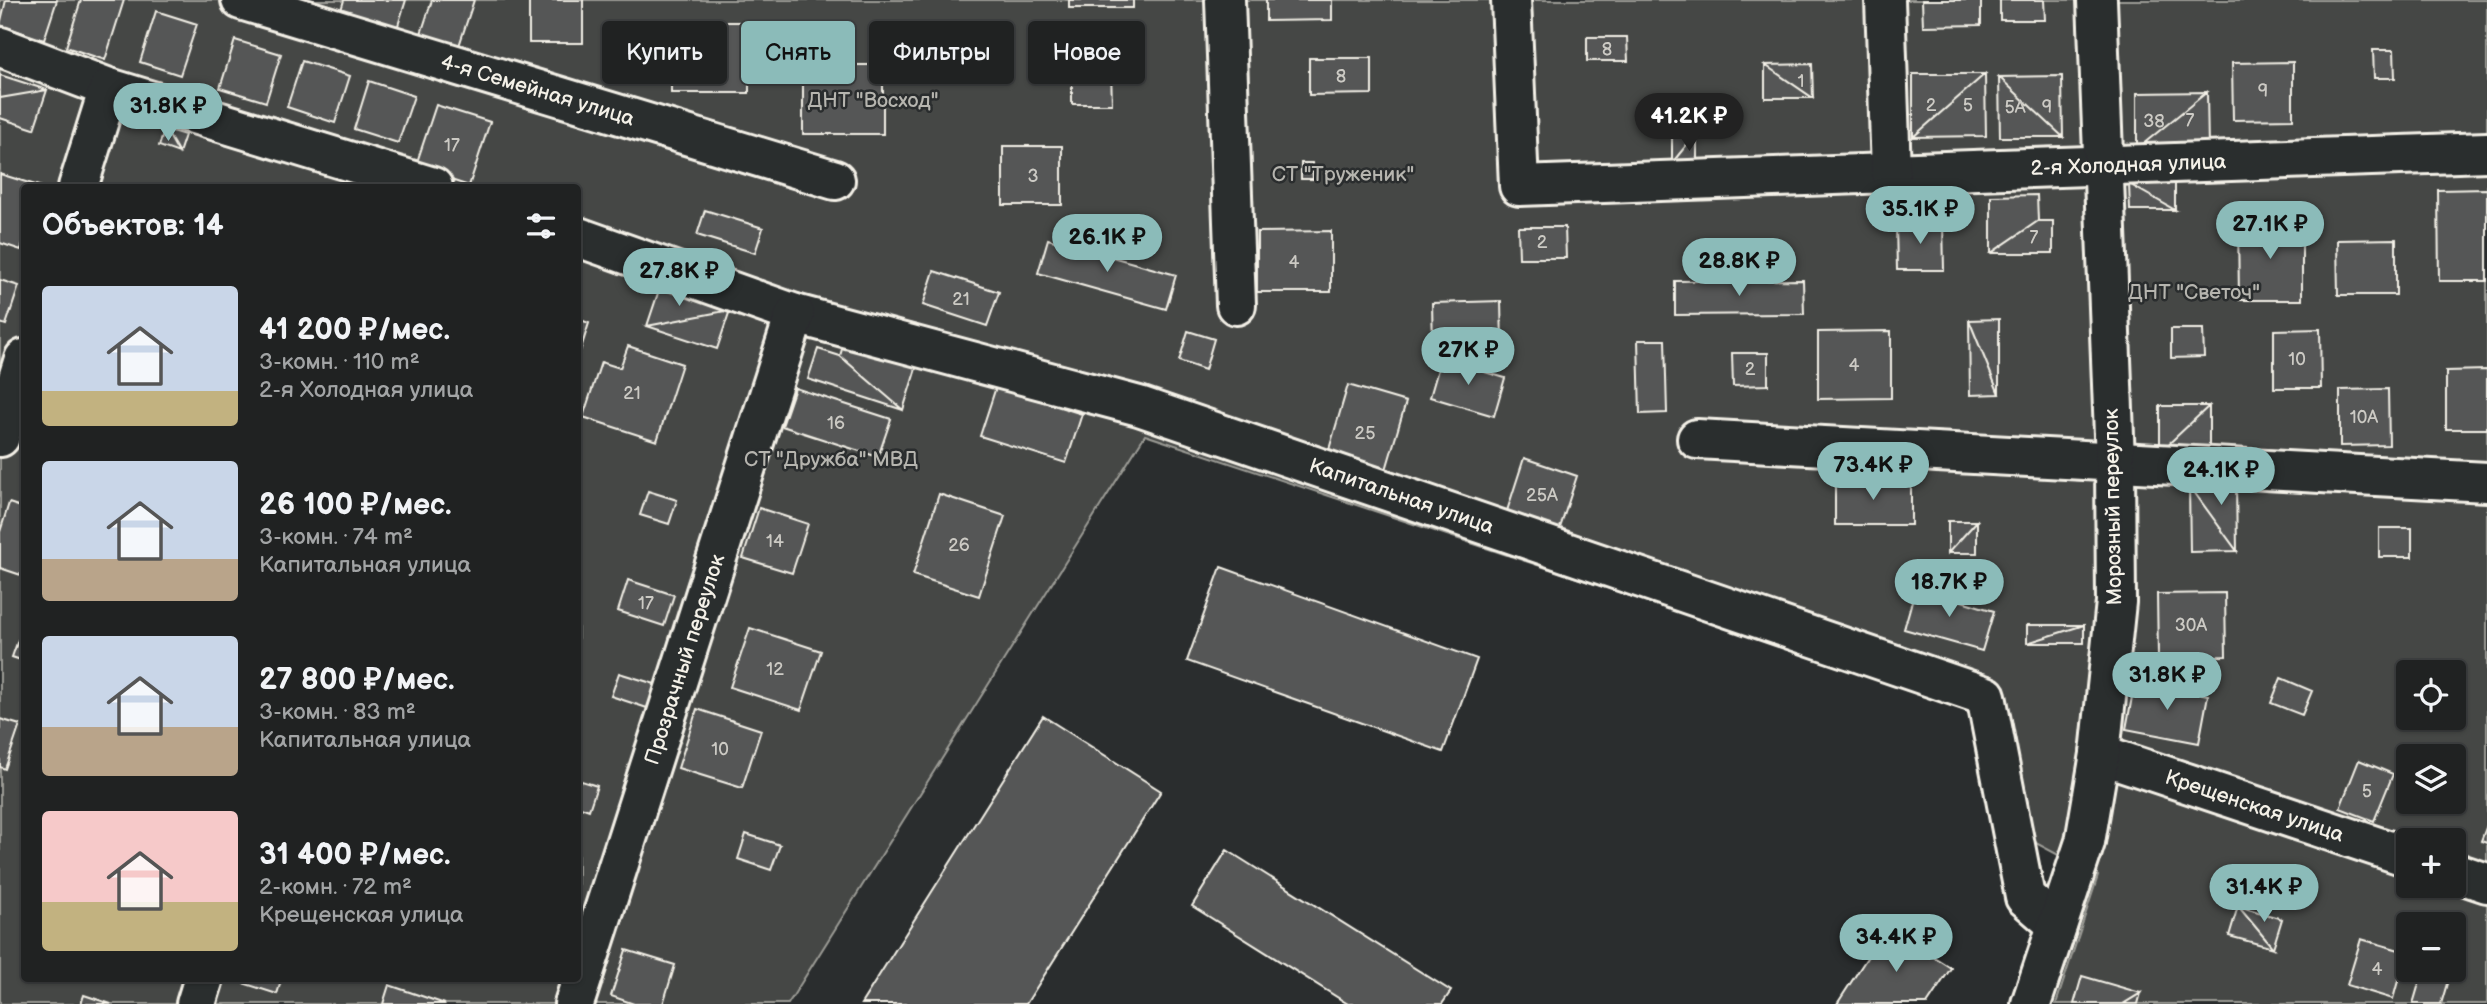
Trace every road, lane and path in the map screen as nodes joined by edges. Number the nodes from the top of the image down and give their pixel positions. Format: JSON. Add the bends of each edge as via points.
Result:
{"nodes":[{"id":1,"x":241,"y":0,"type":"edge"},
{"id":2,"x":1225,"y":0,"type":"edge"},
{"id":3,"x":1511,"y":0,"type":"edge"},
{"id":4,"x":1885,"y":0,"type":"edge"},
{"id":5,"x":2097,"y":0,"type":"edge"},
{"id":6,"x":1,"y":47,"type":"edge"},
{"id":7,"x":109,"y":89,"type":"junction"},
{"id":8,"x":2487,"y":152,"type":"edge"},
{"id":9,"x":2102,"y":166,"type":"junction"},
{"id":10,"x":1891,"y":173,"type":"junction"},
{"id":11,"x":835,"y":180,"type":"dead end"},
{"id":12,"x":79,"y":184,"type":"edge"},
{"id":13,"x":423,"y":184,"type":"edge"},
{"id":14,"x":581,"y":238,"type":"edge"},
{"id":15,"x":1236,"y":305,"type":"dead end"},
{"id":16,"x":795,"y":314,"type":"junction"},
{"id":17,"x":21,"y":369,"type":"edge"},
{"id":18,"x":0,"y":437,"type":"edge"},
{"id":19,"x":1697,"y":439,"type":"dead end"},
{"id":20,"x":2115,"y":461,"type":"junction"},
{"id":21,"x":2487,"y":482,"type":"edge"},
{"id":22,"x":2100,"y":754,"type":"junction"},
{"id":23,"x":2396,"y":853,"type":"edge"},
{"id":24,"x":2466,"y":876,"type":"edge"},
{"id":25,"x":2487,"y":883,"type":"edge"},
{"id":26,"x":2057,"y":925,"type":"junction"},
{"id":27,"x":203,"y":982,"type":"edge"},
{"id":28,"x":196,"y":1004,"type":"edge"},
{"id":29,"x":574,"y":1004,"type":"edge"},
{"id":30,"x":2031,"y":1004,"type":"edge"}],
"edges":[{"from":1,"to":11,"type":"street","name":"4-я Семейная улица"},
{"from":2,"to":15,"type":"street"},
{"from":3,"to":10,"type":"street","name":"2-я Холодная улица","via":[[1519,187]]},
{"from":4,"to":10,"type":"street"},
{"from":5,"to":9,"type":"street","name":"Морозный переулок"},
{"from":6,"to":7,"type":"street"},
{"from":7,"to":12,"type":"street"},
{"from":7,"to":13,"type":"street"},
{"from":8,"to":9,"type":"street","name":"2-я Холодная улица"},
{"from":9,"to":10,"type":"street","name":"2-я Холодная улица"},
{"from":9,"to":20,"type":"street","name":"Морозный переулок"},
{"from":14,"to":16,"type":"street","name":"Капитальная улица"},
{"from":16,"to":26,"type":"street","name":"Капитальная улица","via":[[1139,405],[1986,696],[2025,897]]},
{"from":16,"to":29,"type":"street","name":"Прозрачный переулок"},
{"from":17,"to":18,"type":"street"},
{"from":19,"to":20,"type":"street"},
{"from":20,"to":21,"type":"street"},
{"from":20,"to":22,"type":"street","name":"Морозный переулок","via":[[2116,602]]},
{"from":22,"to":23,"type":"street","name":"Крещенская улица"},
{"from":22,"to":26,"type":"street","name":"Морозный переулок","via":[[2085,842]]},
{"from":24,"to":25,"type":"street"},
{"from":26,"to":30,"type":"street","name":"Морозный переулок"},
{"from":27,"to":28,"type":"street"}]}
